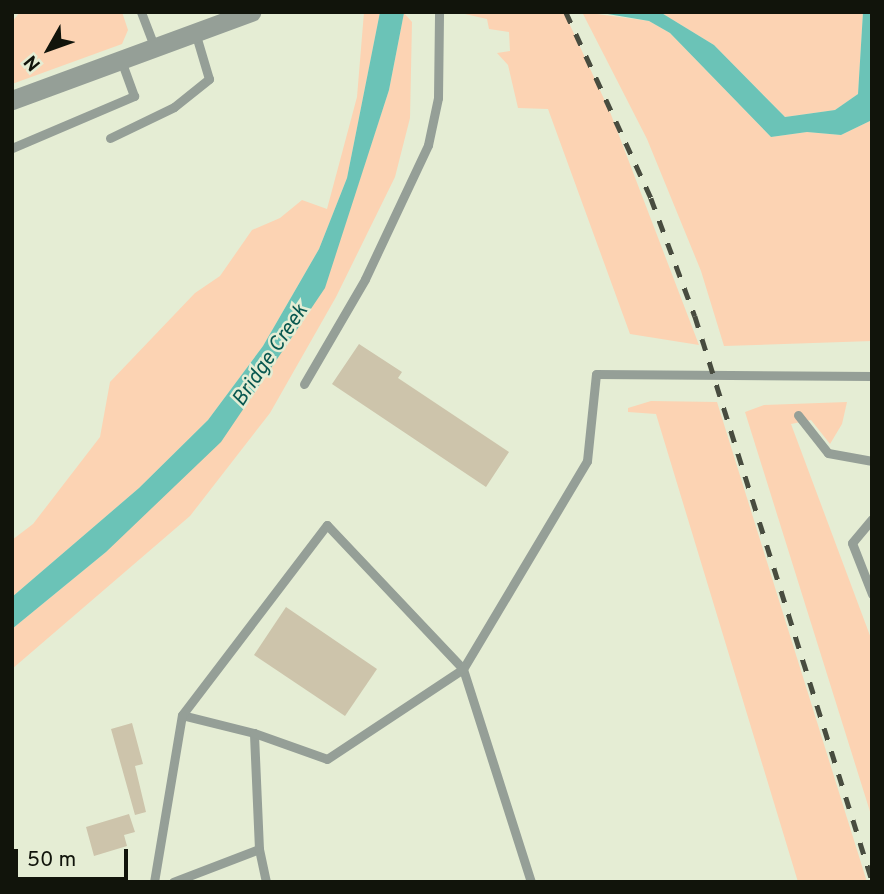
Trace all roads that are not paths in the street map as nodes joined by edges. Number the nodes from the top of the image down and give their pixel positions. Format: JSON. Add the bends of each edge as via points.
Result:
{"nodes":[{"id":1,"x":141,"y":12,"type":"edge"},
{"id":2,"x":251,"y":12,"type":"edge"},
{"id":3,"x":439,"y":12,"type":"edge"},
{"id":4,"x":195,"y":32,"type":"junction"},
{"id":5,"x":154,"y":46,"type":"junction"},
{"id":6,"x":121,"y":59,"type":"junction"},
{"id":7,"x":12,"y":100,"type":"edge"},
{"id":8,"x":110,"y":138,"type":"dead end"},
{"id":9,"x":12,"y":148,"type":"edge"},
{"id":10,"x":872,"y":376,"type":"edge"},
{"id":11,"x":304,"y":384,"type":"dead end"},
{"id":12,"x":798,"y":415,"type":"dead end"},
{"id":13,"x":872,"y":461,"type":"edge"},
{"id":14,"x":872,"y":519,"type":"edge"},
{"id":15,"x":872,"y":594,"type":"edge"},
{"id":16,"x":463,"y":669,"type":"junction"},
{"id":17,"x":182,"y":715,"type":"junction"},
{"id":18,"x":254,"y":733,"type":"junction"},
{"id":19,"x":259,"y":849,"type":"junction"},
{"id":20,"x":154,"y":882,"type":"edge"},
{"id":21,"x":173,"y":882,"type":"edge"},
{"id":22,"x":266,"y":882,"type":"edge"},
{"id":23,"x":531,"y":882,"type":"edge"}],
"edges":[{"from":1,"to":5,"type":"lane"},
{"from":2,"to":4,"type":"street"},
{"from":3,"to":11,"type":"lane","via":[[438,98],[421,164],[365,279]]},
{"from":4,"to":5,"type":"street"},
{"from":4,"to":8,"type":"lane","via":[[209,79],[174,107]]},
{"from":5,"to":6,"type":"street"},
{"from":6,"to":7,"type":"street"},
{"from":6,"to":9,"type":"lane","via":[[134,96]]},
{"from":10,"to":16,"type":"lane","via":[[596,374],[587,461]]},
{"from":12,"to":13,"type":"lane","via":[[828,453]]},
{"from":14,"to":15,"type":"lane","via":[[852,543]]},
{"from":16,"to":17,"type":"lane","via":[[327,525]]},
{"from":16,"to":18,"type":"lane","via":[[327,759]]},
{"from":16,"to":23,"type":"lane"},
{"from":17,"to":18,"type":"lane"},
{"from":17,"to":20,"type":"lane"},
{"from":18,"to":19,"type":"lane"},
{"from":19,"to":21,"type":"lane"},
{"from":19,"to":22,"type":"lane"}]}
